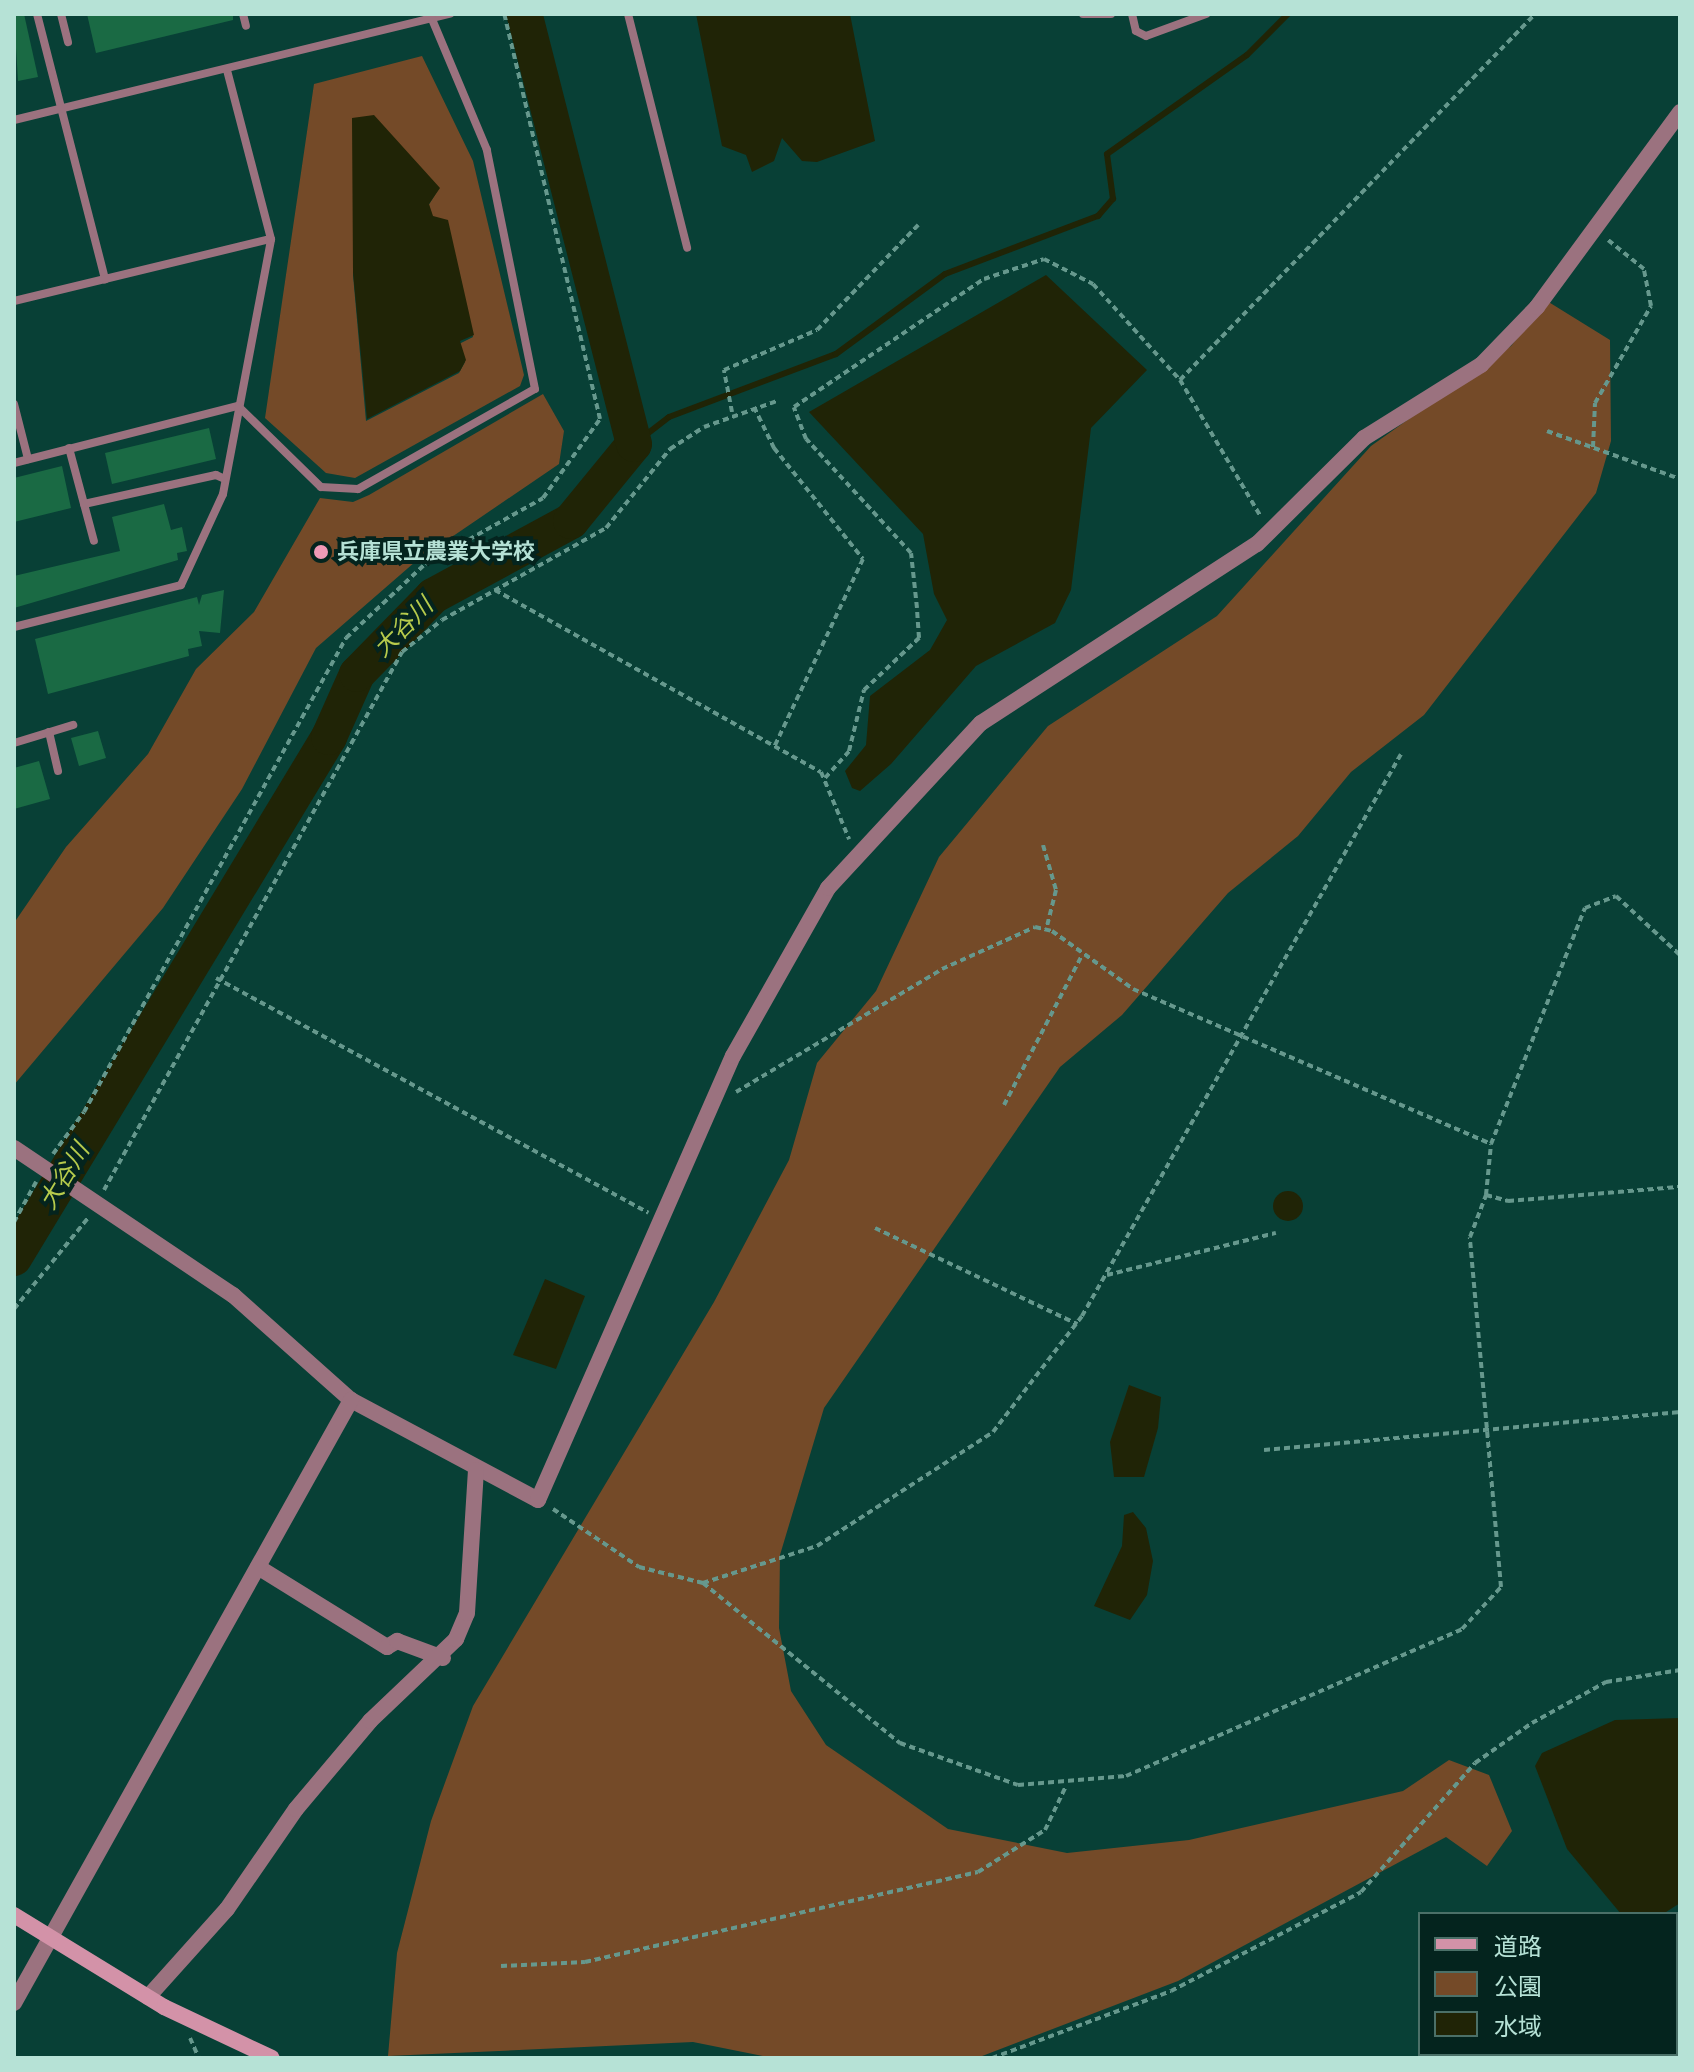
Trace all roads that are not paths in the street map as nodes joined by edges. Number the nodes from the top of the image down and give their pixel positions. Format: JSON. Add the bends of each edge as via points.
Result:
{"nodes":[{"id":1,"x":37,"y":14,"type":"edge"},
{"id":2,"x":61,"y":14,"type":"edge"},
{"id":3,"x":243,"y":14,"type":"edge"},
{"id":4,"x":450,"y":14,"type":"edge"},
{"id":5,"x":628,"y":14,"type":"edge"},
{"id":6,"x":1083,"y":14,"type":"edge"},
{"id":7,"x":1111,"y":14,"type":"edge"},
{"id":8,"x":1132,"y":14,"type":"edge"},
{"id":9,"x":1206,"y":14,"type":"edge"},
{"id":10,"x":436,"y":17,"type":"edge"},
{"id":11,"x":246,"y":26,"type":"dead end"},
{"id":12,"x":68,"y":42,"type":"dead end"},
{"id":13,"x":227,"y":70,"type":"junction"},
{"id":14,"x":61,"y":109,"type":"junction"},
{"id":15,"x":1680,"y":112,"type":"edge"},
{"id":16,"x":14,"y":120,"type":"edge"},
{"id":17,"x":271,"y":239,"type":"junction"},
{"id":18,"x":687,"y":248,"type":"dead end"},
{"id":19,"x":105,"y":279,"type":"junction"},
{"id":20,"x":14,"y":301,"type":"edge"},
{"id":21,"x":14,"y":404,"type":"edge"},
{"id":22,"x":238,"y":406,"type":"junction"},
{"id":23,"x":69,"y":448,"type":"junction"},
{"id":24,"x":28,"y":459,"type":"junction"},
{"id":25,"x":14,"y":463,"type":"edge"},
{"id":26,"x":225,"y":479,"type":"junction"},
{"id":27,"x":84,"y":504,"type":"junction"},
{"id":28,"x":94,"y":541,"type":"dead end"},
{"id":29,"x":14,"y":627,"type":"edge"},
{"id":30,"x":73,"y":725,"type":"dead end"},
{"id":31,"x":49,"y":732,"type":"junction"},
{"id":32,"x":14,"y":743,"type":"edge"},
{"id":33,"x":58,"y":771,"type":"dead end"},
{"id":34,"x":14,"y":1148,"type":"edge"},
{"id":35,"x":351,"y":1400,"type":"junction"},
{"id":36,"x":476,"y":1470,"type":"junction"},
{"id":37,"x":258,"y":1567,"type":"junction"},
{"id":38,"x":443,"y":1658,"type":"junction"},
{"id":39,"x":14,"y":1915,"type":"edge"},
{"id":40,"x":51,"y":1936,"type":"junction"},
{"id":41,"x":148,"y":1997,"type":"junction"},
{"id":42,"x":14,"y":2003,"type":"edge"},
{"id":43,"x":272,"y":2058,"type":"edge"}],
"edges":[{"from":1,"to":14,"type":"lane"},
{"from":2,"to":12,"type":"lane"},
{"from":3,"to":11,"type":"lane"},
{"from":4,"to":10,"type":"lane"},
{"from":5,"to":18,"type":"lane"},
{"from":6,"to":7,"type":"lane"},
{"from":8,"to":9,"type":"lane","via":[[1136,31],[1146,36]]},
{"from":10,"to":13,"type":"lane"},
{"from":10,"to":22,"type":"lane","via":[[487,150],[535,389],[358,489],[321,487]]},
{"from":13,"to":14,"type":"lane"},
{"from":13,"to":17,"type":"lane"},
{"from":14,"to":16,"type":"lane"},
{"from":14,"to":19,"type":"lane"},
{"from":15,"to":36,"type":"street","via":[[1509,339],[1453,385],[1364,438],[1270,532],[981,723],[828,888],[716,1099],[538,1500]]},
{"from":17,"to":19,"type":"lane"},
{"from":17,"to":22,"type":"lane"},
{"from":19,"to":20,"type":"lane"},
{"from":21,"to":24,"type":"lane"},
{"from":22,"to":23,"type":"lane"},
{"from":22,"to":26,"type":"lane"},
{"from":23,"to":24,"type":"lane"},
{"from":23,"to":27,"type":"lane"},
{"from":24,"to":25,"type":"lane"},
{"from":26,"to":27,"type":"lane","via":[[216,475]]},
{"from":26,"to":29,"type":"lane","via":[[181,585]]},
{"from":27,"to":28,"type":"lane"},
{"from":30,"to":31,"type":"lane"},
{"from":31,"to":32,"type":"lane"},
{"from":31,"to":33,"type":"lane"},
{"from":34,"to":35,"type":"street","via":[[233,1295]]},
{"from":35,"to":36,"type":"street"},
{"from":35,"to":37,"type":"street"},
{"from":36,"to":38,"type":"street","via":[[467,1613]]},
{"from":37,"to":38,"type":"street","via":[[387,1647],[397,1641]]},
{"from":37,"to":40,"type":"street"},
{"from":38,"to":41,"type":"street","via":[[360,1732],[227,1909]]},
{"from":39,"to":40,"type":"street"},
{"from":40,"to":41,"type":"street"},
{"from":40,"to":42,"type":"street"},
{"from":41,"to":43,"type":"street"}]}
